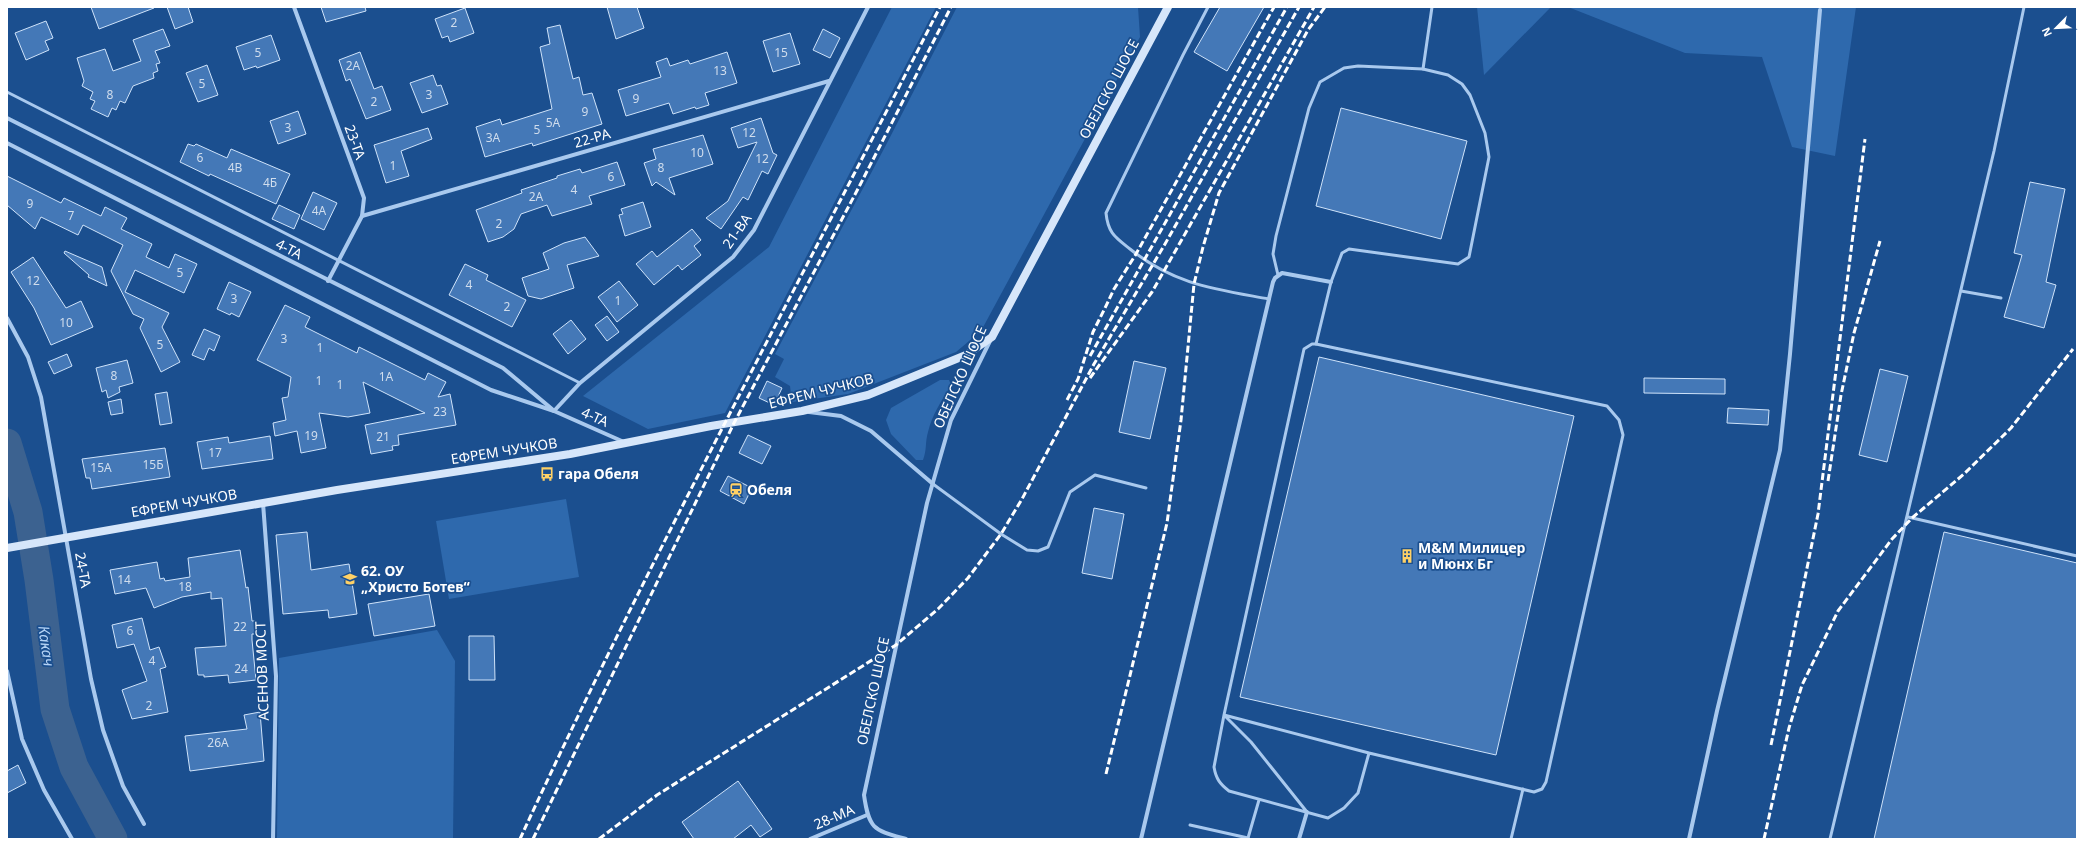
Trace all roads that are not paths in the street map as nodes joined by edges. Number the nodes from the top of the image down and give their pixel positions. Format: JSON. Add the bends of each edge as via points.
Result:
{"nodes":[{"id":1,"x":294,"y":7,"type":"edge"},
{"id":2,"x":868,"y":7,"type":"edge"},
{"id":3,"x":1168,"y":7,"type":"edge"},
{"id":4,"x":1208,"y":7,"type":"edge"},
{"id":5,"x":1432,"y":7,"type":"edge"},
{"id":6,"x":2024,"y":7,"type":"edge"},
{"id":7,"x":1818,"y":8,"type":"edge"},
{"id":8,"x":1423,"y":69,"type":"junction"},
{"id":9,"x":829,"y":81,"type":"junction"},
{"id":10,"x":7,"y":92,"type":"edge"},
{"id":11,"x":7,"y":118,"type":"edge"},
{"id":12,"x":7,"y":143,"type":"edge"},
{"id":13,"x":362,"y":216,"type":"junction"},
{"id":14,"x":338,"y":260,"type":"junction"},
{"id":15,"x":1278,"y":275,"type":"junction"},
{"id":16,"x":328,"y":281,"type":"junction"},
{"id":17,"x":1331,"y":282,"type":"junction"},
{"id":18,"x":1961,"y":291,"type":"junction"},
{"id":19,"x":2001,"y":298,"type":"dead end"},
{"id":20,"x":1269,"y":299,"type":"junction"},
{"id":21,"x":7,"y":318,"type":"edge"},
{"id":22,"x":992,"y":337,"type":"junction"},
{"id":23,"x":1316,"y":344,"type":"junction"},
{"id":24,"x":580,"y":383,"type":"junction"},
{"id":25,"x":554,"y":411,"type":"junction"},
{"id":26,"x":802,"y":411,"type":"junction"},
{"id":27,"x":627,"y":443,"type":"junction"},
{"id":28,"x":933,"y":484,"type":"junction"},
{"id":29,"x":1146,"y":488,"type":"dead end"},
{"id":30,"x":263,"y":503,"type":"junction"},
{"id":31,"x":1908,"y":517,"type":"junction"},
{"id":32,"x":65,"y":537,"type":"junction"},
{"id":33,"x":7,"y":548,"type":"edge"},
{"id":34,"x":2077,"y":556,"type":"edge"},
{"id":35,"x":7,"y":671,"type":"edge"},
{"id":36,"x":1224,"y":715,"type":"junction"},
{"id":37,"x":1369,"y":753,"type":"junction"},
{"id":38,"x":1523,"y":789,"type":"junction"},
{"id":39,"x":1259,"y":800,"type":"junction"},
{"id":40,"x":1307,"y":812,"type":"junction"},
{"id":41,"x":867,"y":815,"type":"junction"},
{"id":42,"x":144,"y":824,"type":"dead end"},
{"id":43,"x":1190,"y":825,"type":"dead end"},
{"id":44,"x":72,"y":839,"type":"edge"},
{"id":45,"x":273,"y":839,"type":"edge"},
{"id":46,"x":810,"y":839,"type":"edge"},
{"id":47,"x":906,"y":839,"type":"edge"},
{"id":48,"x":1141,"y":839,"type":"edge"},
{"id":49,"x":1247,"y":839,"type":"edge"},
{"id":50,"x":1299,"y":839,"type":"edge"},
{"id":51,"x":1511,"y":839,"type":"edge"},
{"id":52,"x":1690,"y":839,"type":"edge"},
{"id":53,"x":1830,"y":839,"type":"edge"}],
"edges":[{"from":1,"to":13,"type":"street","name":"23-ТА","via":[[364,198]]},
{"from":2,"to":9,"type":"street","name":"21-ВА"},
{"from":3,"to":22,"type":"street","name":"ОБЕЛСКО ШОСЕ"},
{"from":4,"to":20,"type":"lane","via":[[1106,213],[1108,224],[1112,234],[1164,272],[1194,284]]},
{"from":5,"to":8,"type":"lane"},
{"from":6,"to":18,"type":"lane"},
{"from":7,"to":52,"type":"street","via":[[1780,450],[1717,711]]},
{"from":8,"to":15,"type":"lane","via":[[1358,66],[1344,68],[1320,82],[1309,108],[1276,236],[1273,254]]},
{"from":8,"to":17,"type":"lane","via":[[1448,75],[1462,84],[1470,95],[1485,133],[1489,157],[1469,257],[1458,264],[1349,249],[1342,253]]},
{"from":9,"to":13,"type":"street","name":"22-РА"},
{"from":9,"to":24,"type":"street","name":"21-ВА","via":[[754,230],[744,244],[733,257]]},
{"from":10,"to":14,"type":"lane"},
{"from":11,"to":16,"type":"street","name":"4-ТА"},
{"from":12,"to":25,"type":"street","name":"4-ТА","via":[[491,390]]},
{"from":13,"to":14,"type":"street","name":"23-ТА"},
{"from":14,"to":16,"type":"street","name":"23-ТА"},
{"from":14,"to":24,"type":"lane"},
{"from":15,"to":17,"type":"street","via":[[1282,273]]},
{"from":15,"to":20,"type":"street","via":[[1273,282]]},
{"from":16,"to":25,"type":"street","name":"4-ТА","via":[[503,368]]},
{"from":17,"to":23,"type":"lane"},
{"from":18,"to":19,"type":"lane"},
{"from":18,"to":31,"type":"lane"},
{"from":20,"to":48,"type":"street"},
{"from":21,"to":32,"type":"street","name":"24-ТА","via":[[28,357],[41,397]]},
{"from":22,"to":26,"type":"street","name":"ЕФРЕМ ЧУЧКОВ","via":[[966,355],[868,395]]},
{"from":22,"to":28,"type":"street","name":"ОБЕЛСКО ШОСЕ","via":[[951,420]]},
{"from":23,"to":36,"type":"lane","via":[[1307,346],[1302,354]]},
{"from":23,"to":38,"type":"lane","via":[[1594,402],[1607,406],[1619,420],[1623,435],[1546,782],[1542,789],[1534,792]]},
{"from":24,"to":25,"type":"street","name":"21-ВА"},
{"from":25,"to":27,"type":"street","name":"4-ТА"},
{"from":26,"to":27,"type":"street","name":"ЕФРЕМ ЧУЧКОВ"},
{"from":26,"to":28,"type":"street","via":[[841,416],[871,431]]},
{"from":27,"to":30,"type":"street","name":"ЕФРЕМ ЧУЧКОВ"},
{"from":28,"to":29,"type":"lane","via":[[1001,534],[1027,550],[1038,551],[1048,547],[1070,492],[1087,479],[1095,475]]},
{"from":28,"to":41,"type":"street","name":"ОБЕЛСКО ШОСЕ","via":[[864,795]]},
{"from":30,"to":32,"type":"street","name":"ЕФРЕМ ЧУЧКОВ"},
{"from":30,"to":45,"type":"street","name":"АСЕНОВ МОСТ","via":[[276,676]]},
{"from":31,"to":34,"type":"lane"},
{"from":31,"to":53,"type":"lane"},
{"from":32,"to":33,"type":"street","name":"ЕФРЕМ ЧУЧКОВ"},
{"from":32,"to":42,"type":"street","name":"24-ТА","via":[[103,730],[123,786]]},
{"from":35,"to":44,"type":"street","via":[[22,739],[44,790]]},
{"from":36,"to":37,"type":"lane"},
{"from":36,"to":39,"type":"lane","via":[[1214,767],[1215,776],[1229,791]]},
{"from":36,"to":40,"type":"lane","via":[[1251,742]]},
{"from":37,"to":38,"type":"lane"},
{"from":37,"to":40,"type":"lane","via":[[1358,793],[1344,808],[1328,818]]},
{"from":38,"to":51,"type":"lane"},
{"from":39,"to":40,"type":"lane"},
{"from":39,"to":49,"type":"lane"},
{"from":40,"to":50,"type":"street"},
{"from":41,"to":46,"type":"street","name":"28-МА"},
{"from":41,"to":47,"type":"street","via":[[878,831]]},
{"from":43,"to":49,"type":"lane"}]}
